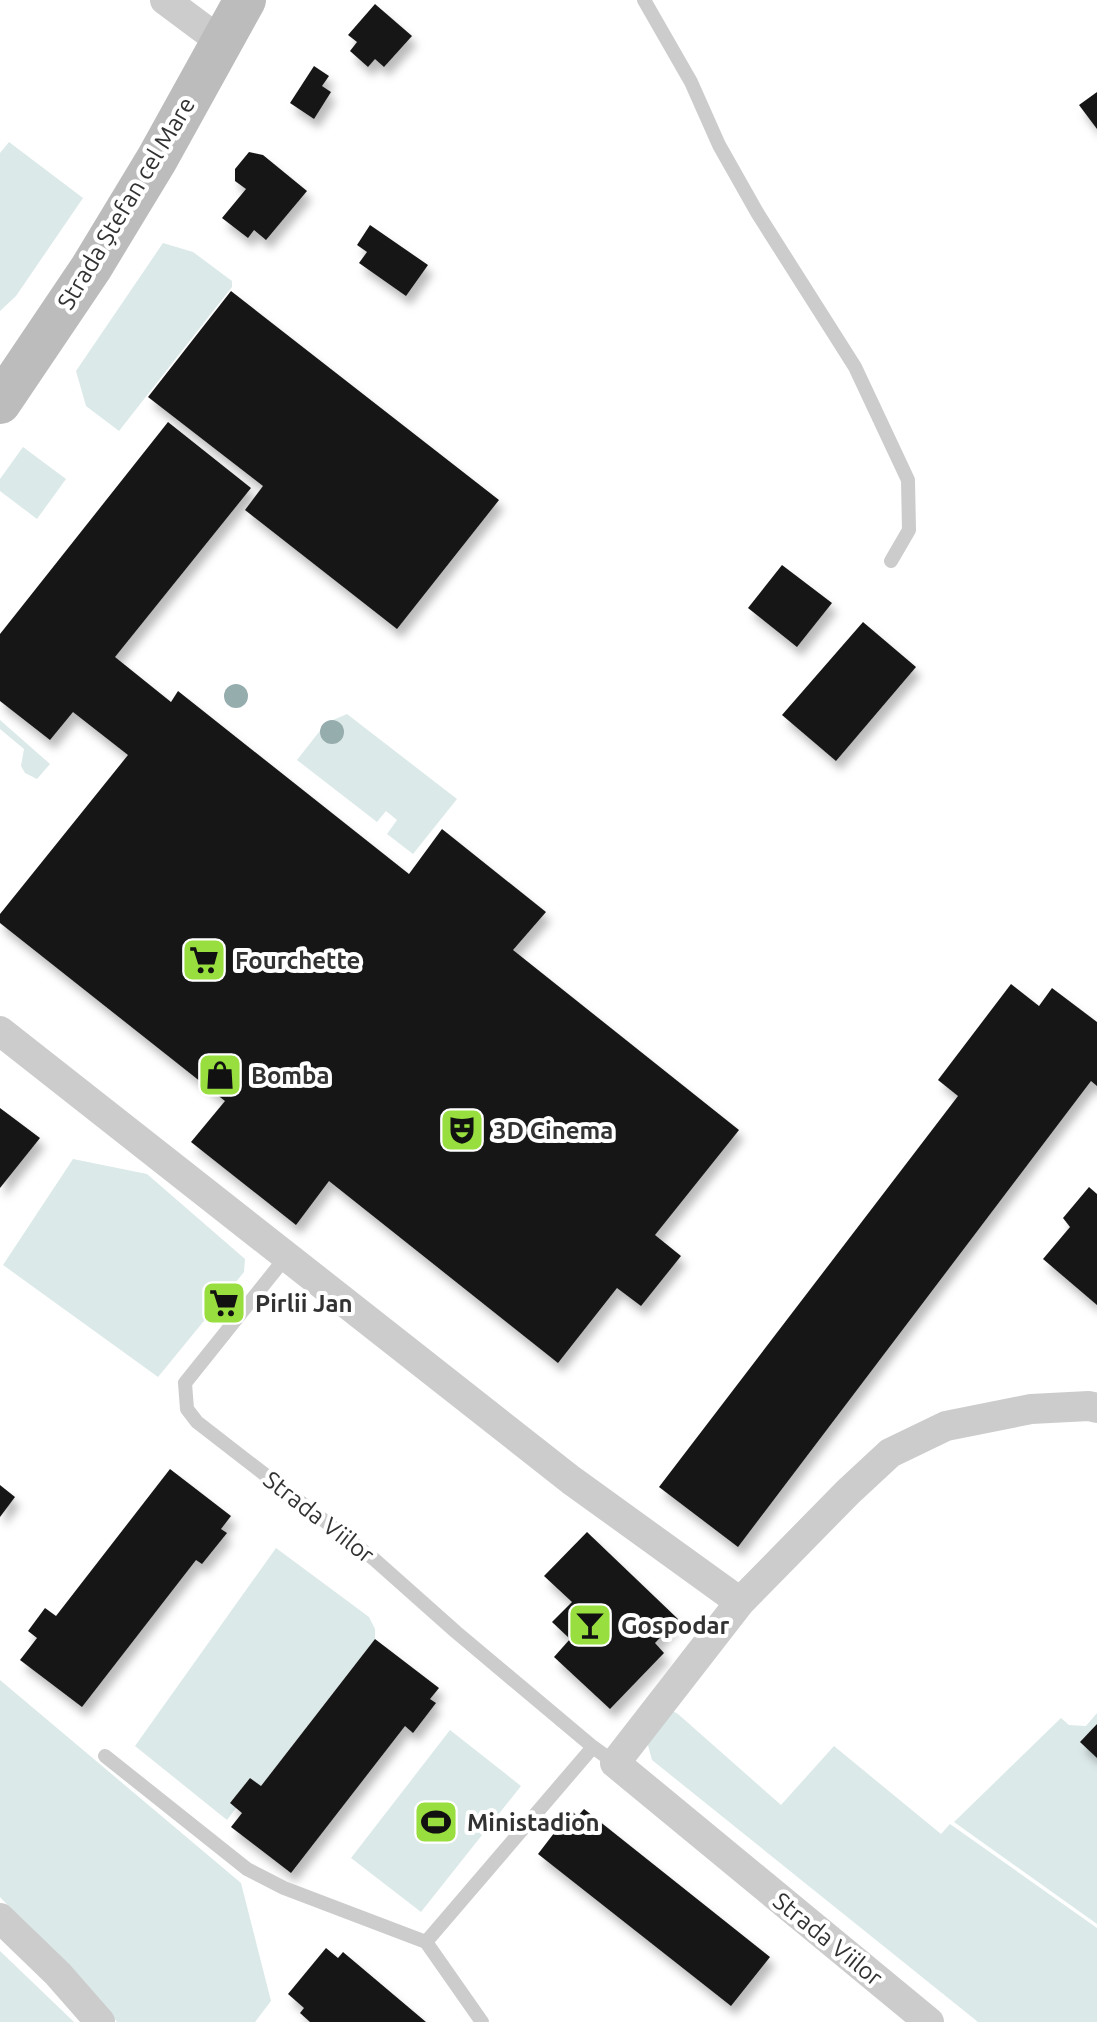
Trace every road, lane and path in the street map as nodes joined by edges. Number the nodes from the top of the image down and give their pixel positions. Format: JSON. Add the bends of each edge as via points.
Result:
{"nodes":[{"id":1,"x":165,"y":0,"type":"edge"},
{"id":2,"x":245,"y":0,"type":"edge"},
{"id":3,"x":644,"y":0,"type":"edge"},
{"id":4,"x":220,"y":41,"type":"junction"},
{"id":5,"x":0,"y":403,"type":"edge"},
{"id":6,"x":891,"y":561,"type":"dead end"},
{"id":7,"x":0,"y":1031,"type":"edge"},
{"id":8,"x":286,"y":1257,"type":"junction"},
{"id":9,"x":1097,"y":1408,"type":"edge"},
{"id":10,"x":740,"y":1602,"type":"junction"},
{"id":11,"x":604,"y":1755,"type":"junction"},
{"id":12,"x":105,"y":1756,"type":"dead end"},
{"id":13,"x":0,"y":1918,"type":"edge"},
{"id":14,"x":426,"y":1942,"type":"junction"},
{"id":15,"x":100,"y":2022,"type":"edge"},
{"id":16,"x":482,"y":2022,"type":"edge"},
{"id":17,"x":929,"y":2022,"type":"edge"}],
"edges":[{"from":1,"to":4,"type":"street"},
{"from":2,"to":4,"type":"main road","name":"Strada Ștefan cel Mare"},
{"from":3,"to":6,"type":"lane","via":[[758,214],[855,367],[908,480],[909,530]]},
{"from":4,"to":5,"type":"main road","name":"Strada Ștefan cel Mare","via":[[91,268]]},
{"from":7,"to":8,"type":"street"},
{"from":8,"to":10,"type":"street","via":[[571,1480]]},
{"from":8,"to":11,"type":"lane","name":"Strada Viilor","via":[[185,1383],[187,1409]]},
{"from":9,"to":10,"type":"street","via":[[1031,1409],[946,1426],[890,1453]]},
{"from":10,"to":11,"type":"street"},
{"from":11,"to":14,"type":"lane"},
{"from":11,"to":17,"type":"street","name":"Strada Viilor"},
{"from":12,"to":14,"type":"lane","via":[[247,1869]]},
{"from":13,"to":15,"type":"street"},
{"from":14,"to":16,"type":"lane"}]}
